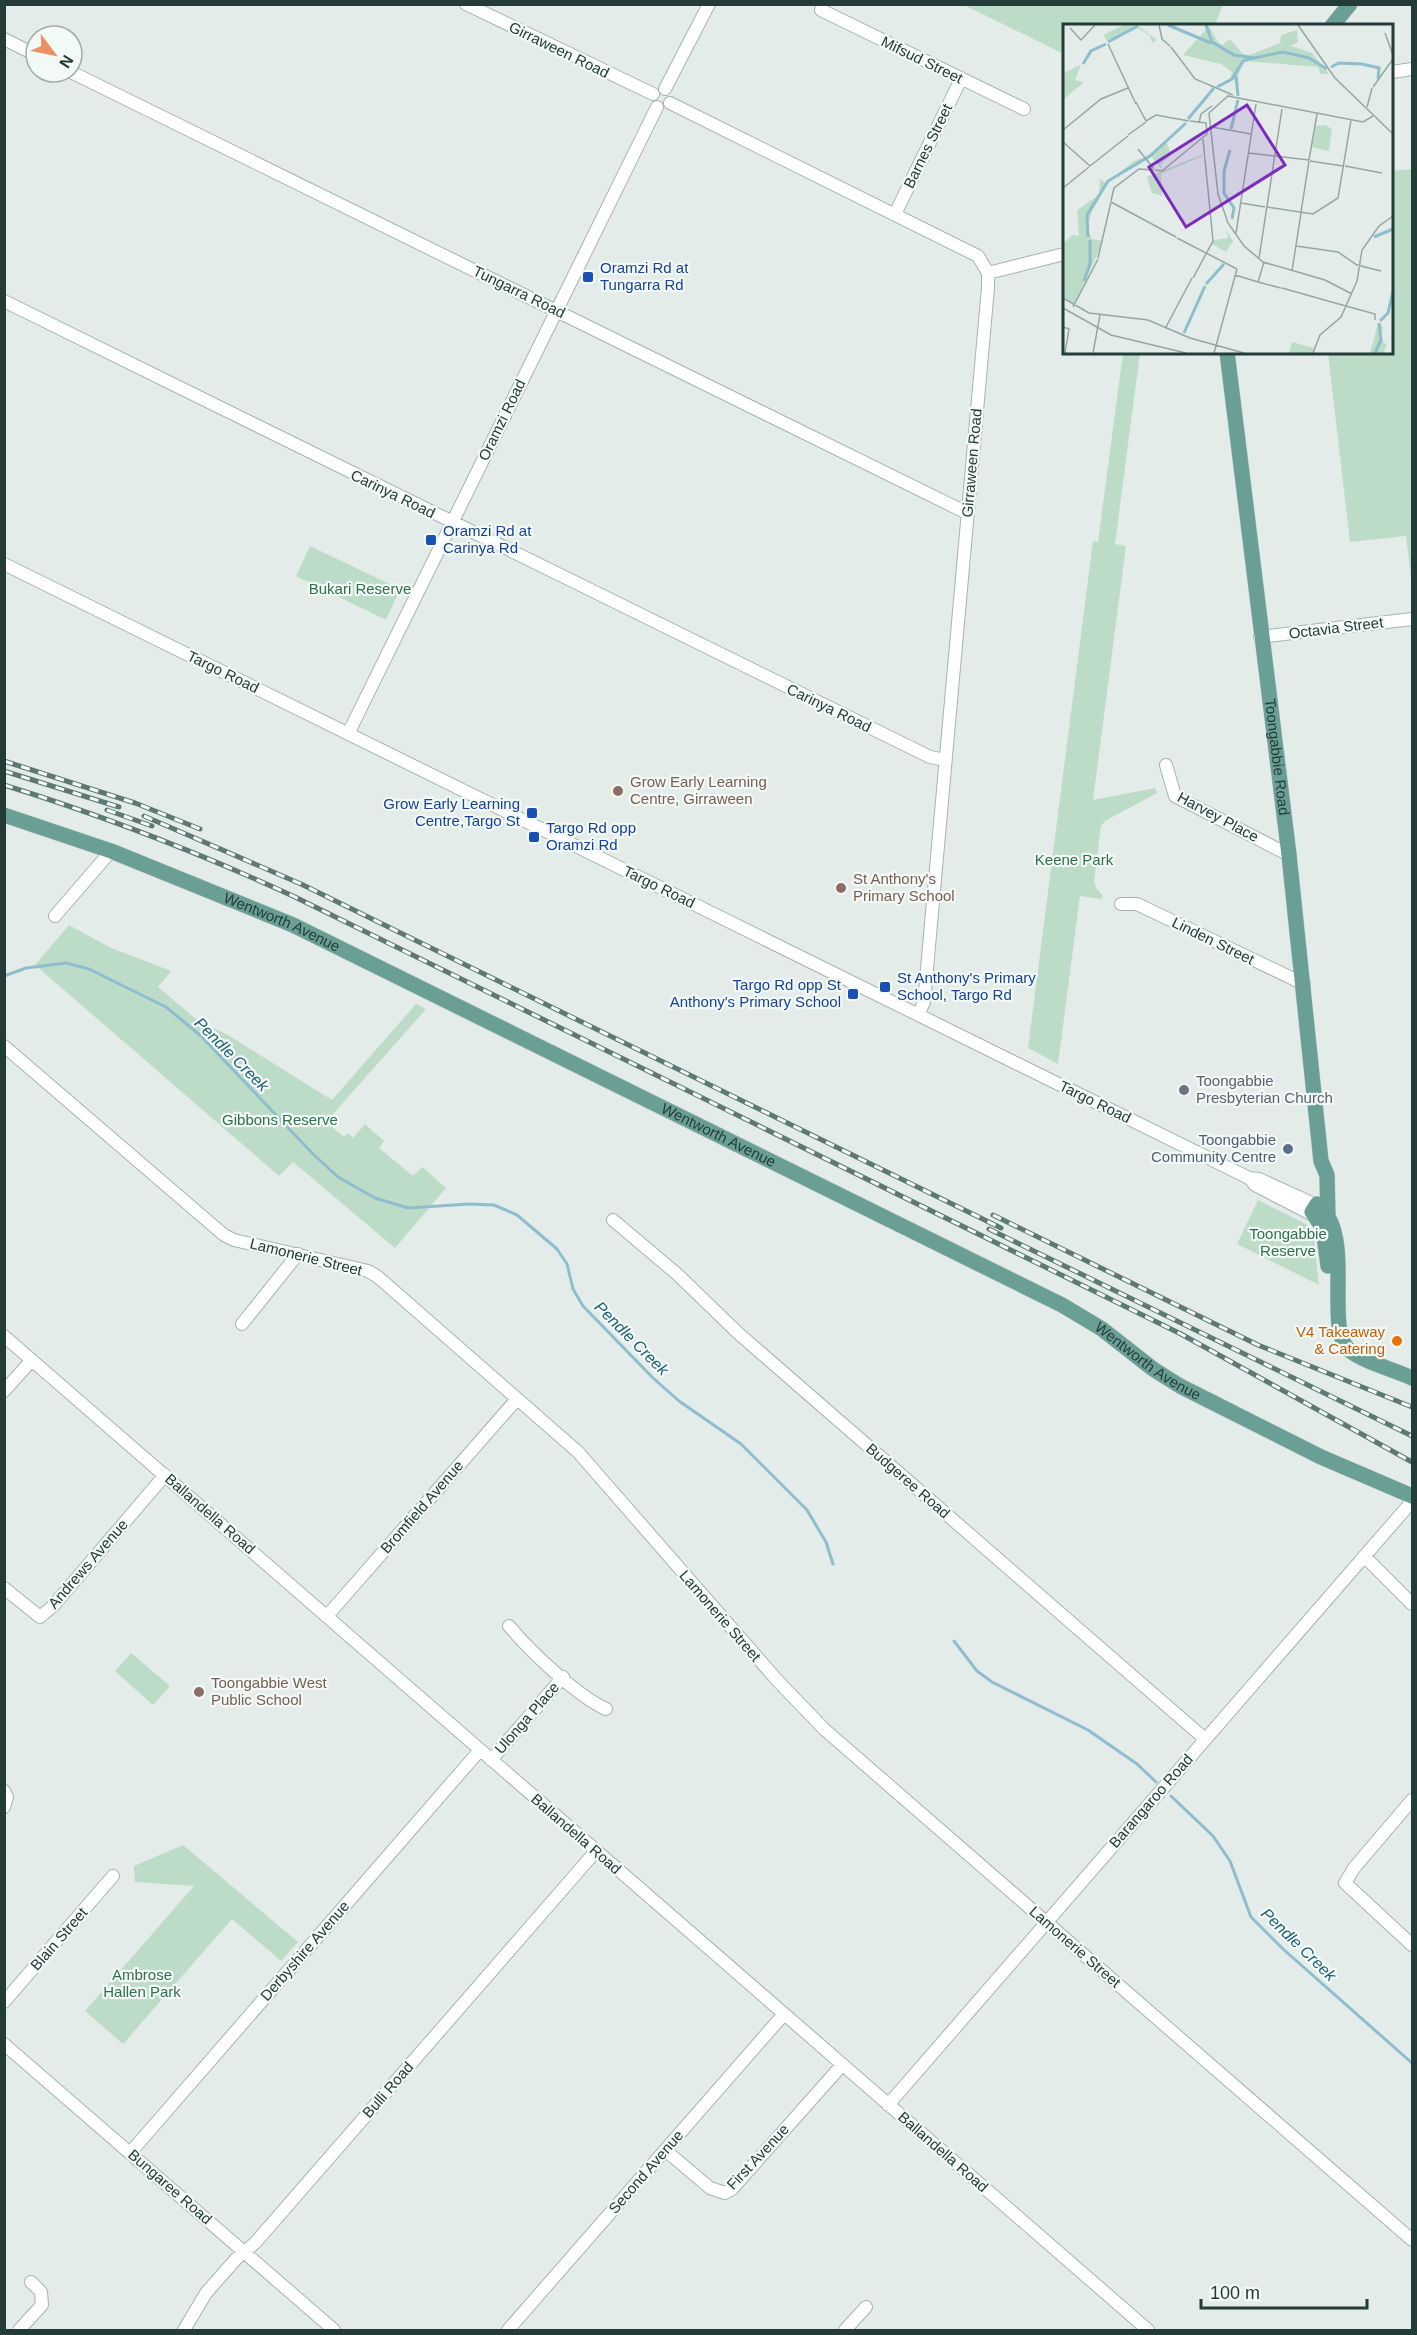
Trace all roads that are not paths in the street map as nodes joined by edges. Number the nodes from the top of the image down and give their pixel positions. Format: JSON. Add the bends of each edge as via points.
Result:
{"nodes":[{"id":1,"x":466,"y":4,"type":"edge"},
{"id":2,"x":708,"y":4,"type":"edge"},
{"id":3,"x":1350,"y":4,"type":"edge"},
{"id":4,"x":821,"y":10,"type":"dead end"},
{"id":5,"x":1334,"y":24,"type":"edge"},
{"id":6,"x":4,"y":39,"type":"edge"},
{"id":7,"x":24,"y":49,"type":"edge"},
{"id":8,"x":1413,"y":69,"type":"edge"},
{"id":9,"x":1393,"y":72,"type":"edge"},
{"id":10,"x":84,"y":78,"type":"edge"},
{"id":11,"x":961,"y":78,"type":"junction"},
{"id":12,"x":665,"y":89,"type":"junction"},
{"id":13,"x":653,"y":94,"type":"junction"},
{"id":14,"x":670,"y":103,"type":"junction"},
{"id":15,"x":657,"y":107,"type":"junction"},
{"id":16,"x":1024,"y":109,"type":"dead end"},
{"id":17,"x":895,"y":214,"type":"junction"},
{"id":18,"x":1063,"y":254,"type":"edge"},
{"id":19,"x":988,"y":273,"type":"junction"},
{"id":20,"x":4,"y":301,"type":"edge"},
{"id":21,"x":556,"y":311,"type":"junction"},
{"id":22,"x":1227,"y":354,"type":"edge"},
{"id":23,"x":967,"y":513,"type":"junction"},
{"id":24,"x":451,"y":522,"type":"junction"},
{"id":25,"x":4,"y":564,"type":"edge"},
{"id":26,"x":1413,"y":619,"type":"edge"},
{"id":27,"x":1260,"y":637,"type":"junction"},
{"id":28,"x":348,"y":734,"type":"junction"},
{"id":29,"x":945,"y":760,"type":"junction"},
{"id":30,"x":1166,"y":765,"type":"dead end"},
{"id":31,"x":4,"y":815,"type":"edge"},
{"id":32,"x":111,"y":851,"type":"junction"},
{"id":33,"x":1289,"y":855,"type":"junction"},
{"id":34,"x":1121,"y":904,"type":"dead end"},
{"id":35,"x":55,"y":916,"type":"dead end"},
{"id":36,"x":1304,"y":984,"type":"junction"},
{"id":37,"x":918,"y":1015,"type":"junction"},
{"id":38,"x":4,"y":1046,"type":"edge"},
{"id":39,"x":1320,"y":1211,"type":"junction"},
{"id":40,"x":613,"y":1220,"type":"dead end"},
{"id":41,"x":298,"y":1254,"type":"junction"},
{"id":42,"x":242,"y":1323,"type":"dead end"},
{"id":43,"x":4,"y":1336,"type":"edge"},
{"id":44,"x":32,"y":1360,"type":"junction"},
{"id":45,"x":1413,"y":1378,"type":"edge"},
{"id":46,"x":4,"y":1391,"type":"edge"},
{"id":47,"x":517,"y":1399,"type":"junction"},
{"id":48,"x":165,"y":1475,"type":"junction"},
{"id":49,"x":1413,"y":1496,"type":"edge"},
{"id":50,"x":1364,"y":1556,"type":"junction"},
{"id":51,"x":4,"y":1588,"type":"edge"},
{"id":52,"x":1413,"y":1605,"type":"edge"},
{"id":53,"x":327,"y":1616,"type":"junction"},
{"id":54,"x":509,"y":1626,"type":"dead end"},
{"id":55,"x":563,"y":1677,"type":"junction"},
{"id":56,"x":606,"y":1708,"type":"dead end"},
{"id":57,"x":1205,"y":1739,"type":"junction"},
{"id":58,"x":480,"y":1750,"type":"junction"},
{"id":59,"x":491,"y":1760,"type":"junction"},
{"id":60,"x":4,"y":1791,"type":"edge"},
{"id":61,"x":1413,"y":1800,"type":"edge"},
{"id":62,"x":4,"y":1807,"type":"edge"},
{"id":63,"x":596,"y":1851,"type":"junction"},
{"id":64,"x":113,"y":1876,"type":"dead end"},
{"id":65,"x":1047,"y":1922,"type":"junction"},
{"id":66,"x":1413,"y":1945,"type":"edge"},
{"id":67,"x":4,"y":2002,"type":"edge"},
{"id":68,"x":784,"y":2014,"type":"junction"},
{"id":69,"x":4,"y":2044,"type":"edge"},
{"id":70,"x":842,"y":2064,"type":"junction"},
{"id":71,"x":888,"y":2105,"type":"junction"},
{"id":72,"x":665,"y":2150,"type":"junction"},
{"id":73,"x":130,"y":2153,"type":"junction"},
{"id":74,"x":1413,"y":2240,"type":"edge"},
{"id":75,"x":245,"y":2253,"type":"junction"},
{"id":76,"x":31,"y":2282,"type":"dead end"},
{"id":77,"x":866,"y":2307,"type":"dead end"},
{"id":78,"x":19,"y":2331,"type":"edge"},
{"id":79,"x":184,"y":2331,"type":"edge"},
{"id":80,"x":334,"y":2331,"type":"edge"},
{"id":81,"x":508,"y":2331,"type":"edge"},
{"id":82,"x":845,"y":2331,"type":"edge"},
{"id":83,"x":1148,"y":2331,"type":"edge"}],
"edges":[{"from":1,"to":13,"type":"street","name":"Girraween Road"},
{"from":2,"to":12,"type":"street"},
{"from":3,"to":5,"type":"main road"},
{"from":4,"to":11,"type":"street","name":"Mifsud Street"},
{"from":6,"to":7,"type":"street"},
{"from":8,"to":9,"type":"street"},
{"from":10,"to":21,"type":"street","name":"Tungarra Road"},
{"from":11,"to":16,"type":"street","name":"Mifsud Street"},
{"from":11,"to":17,"type":"street","name":"Barnes Street"},
{"from":12,"to":13,"type":"street"},
{"from":12,"to":14,"type":"street","via":[[670,94]]},
{"from":13,"to":15,"type":"street","via":[[652,101]]},
{"from":14,"to":15,"type":"street"},
{"from":14,"to":17,"type":"street"},
{"from":15,"to":21,"type":"street","name":"Oramzi Road"},
{"from":17,"to":19,"type":"street","via":[[978,256]]},
{"from":18,"to":19,"type":"street"},
{"from":19,"to":23,"type":"street","name":"Girraween Road"},
{"from":20,"to":24,"type":"street","name":"Carinya Road"},
{"from":21,"to":23,"type":"street","name":"Tungarra Road"},
{"from":21,"to":24,"type":"street","name":"Oramzi Road"},
{"from":22,"to":27,"type":"main road","name":"Toongabbie Road"},
{"from":23,"to":29,"type":"street","name":"Girraween Road"},
{"from":24,"to":28,"type":"street","name":"Oramzi Road"},
{"from":24,"to":29,"type":"street","name":"Carinya Road","via":[[930,757]]},
{"from":25,"to":28,"type":"street","name":"Targo Road"},
{"from":26,"to":27,"type":"street","name":"Octavia Street"},
{"from":27,"to":33,"type":"main road","name":"Toongabbie Road"},
{"from":28,"to":37,"type":"street","name":"Targo Road"},
{"from":29,"to":37,"type":"street","name":"Girraween Road","via":[[924,1002]]},
{"from":30,"to":33,"type":"street","name":"Harvey Place","via":[[1175,796]]},
{"from":31,"to":32,"type":"main road","name":"Wentworth Avenue"},
{"from":32,"to":35,"type":"street"},
{"from":32,"to":49,"type":"main road","name":"Wentworth Avenue","via":[[293,925],[1062,1305],[1180,1386],[1336,1464]]},
{"from":33,"to":36,"type":"main road","name":"Toongabbie Road"},
{"from":34,"to":36,"type":"street","name":"Linden Street","via":[[1137,904]]},
{"from":36,"to":39,"type":"main road","name":"Toongabbie Road","via":[[1321,1161],[1327,1175]]},
{"from":37,"to":39,"type":"street","name":"Targo Road","via":[[1249,1178],[1255,1185]]},
{"from":38,"to":41,"type":"street","name":"Lamonerie Street","via":[[224,1235]]},
{"from":39,"to":45,"type":"main road","name":"Toongabbie Road","via":[[1343,1342],[1353,1352]]},
{"from":40,"to":57,"type":"street","name":"Budgeree Road"},
{"from":41,"to":42,"type":"street"},
{"from":41,"to":47,"type":"street","name":"Lamonerie Street","via":[[368,1271],[378,1277]]},
{"from":43,"to":44,"type":"street","name":"Ballandella Road"},
{"from":44,"to":46,"type":"street"},
{"from":44,"to":48,"type":"street","name":"Ballandella Road"},
{"from":47,"to":53,"type":"street","name":"Bromfield Avenue"},
{"from":47,"to":65,"type":"street","name":"Lamonerie Street","via":[[578,1452],[801,1708]]},
{"from":48,"to":51,"type":"street","name":"Andrews Avenue","via":[[40,1617]]},
{"from":48,"to":53,"type":"street","name":"Ballandella Road"},
{"from":49,"to":50,"type":"street","name":"Barangaroo Road"},
{"from":50,"to":52,"type":"street"},
{"from":50,"to":57,"type":"street","name":"Barangaroo Road"},
{"from":53,"to":58,"type":"street","name":"Ballandella Road"},
{"from":54,"to":55,"type":"street","name":"Ulonga Place"},
{"from":55,"to":56,"type":"street","name":"Ulonga Place"},
{"from":55,"to":59,"type":"street","name":"Ulonga Place"},
{"from":57,"to":65,"type":"street","name":"Barangaroo Road"},
{"from":58,"to":59,"type":"street","name":"Ballandella Road"},
{"from":58,"to":73,"type":"street","name":"Derbyshire Avenue"},
{"from":59,"to":63,"type":"street","name":"Ballandella Road"},
{"from":60,"to":62,"type":"street"},
{"from":61,"to":66,"type":"street","via":[[1345,1883]]},
{"from":63,"to":68,"type":"street","name":"Ballandella Road"},
{"from":63,"to":75,"type":"street","name":"Bulli Road"},
{"from":64,"to":67,"type":"street","name":"Blain Street"},
{"from":65,"to":71,"type":"street","name":"Barangaroo Road"},
{"from":65,"to":74,"type":"street","name":"Lamonerie Street"},
{"from":68,"to":70,"type":"street","name":"Ballandella Road"},
{"from":68,"to":72,"type":"street","name":"Second Avenue"},
{"from":69,"to":73,"type":"street","name":"Bungaree Road"},
{"from":70,"to":71,"type":"street","name":"Ballandella Road"},
{"from":70,"to":72,"type":"street","name":"First Avenue","via":[[726,2193],[710,2188]]},
{"from":71,"to":83,"type":"street","name":"Ballandella Road"},
{"from":72,"to":81,"type":"street","name":"Second Avenue"},
{"from":73,"to":75,"type":"street","name":"Bungaree Road"},
{"from":75,"to":79,"type":"street","name":"Bulli Road","via":[[206,2293]]},
{"from":75,"to":80,"type":"street","name":"Bungaree Road"},
{"from":76,"to":78,"type":"street","via":[[41,2292],[42,2305]]},
{"from":77,"to":82,"type":"street"}]}
